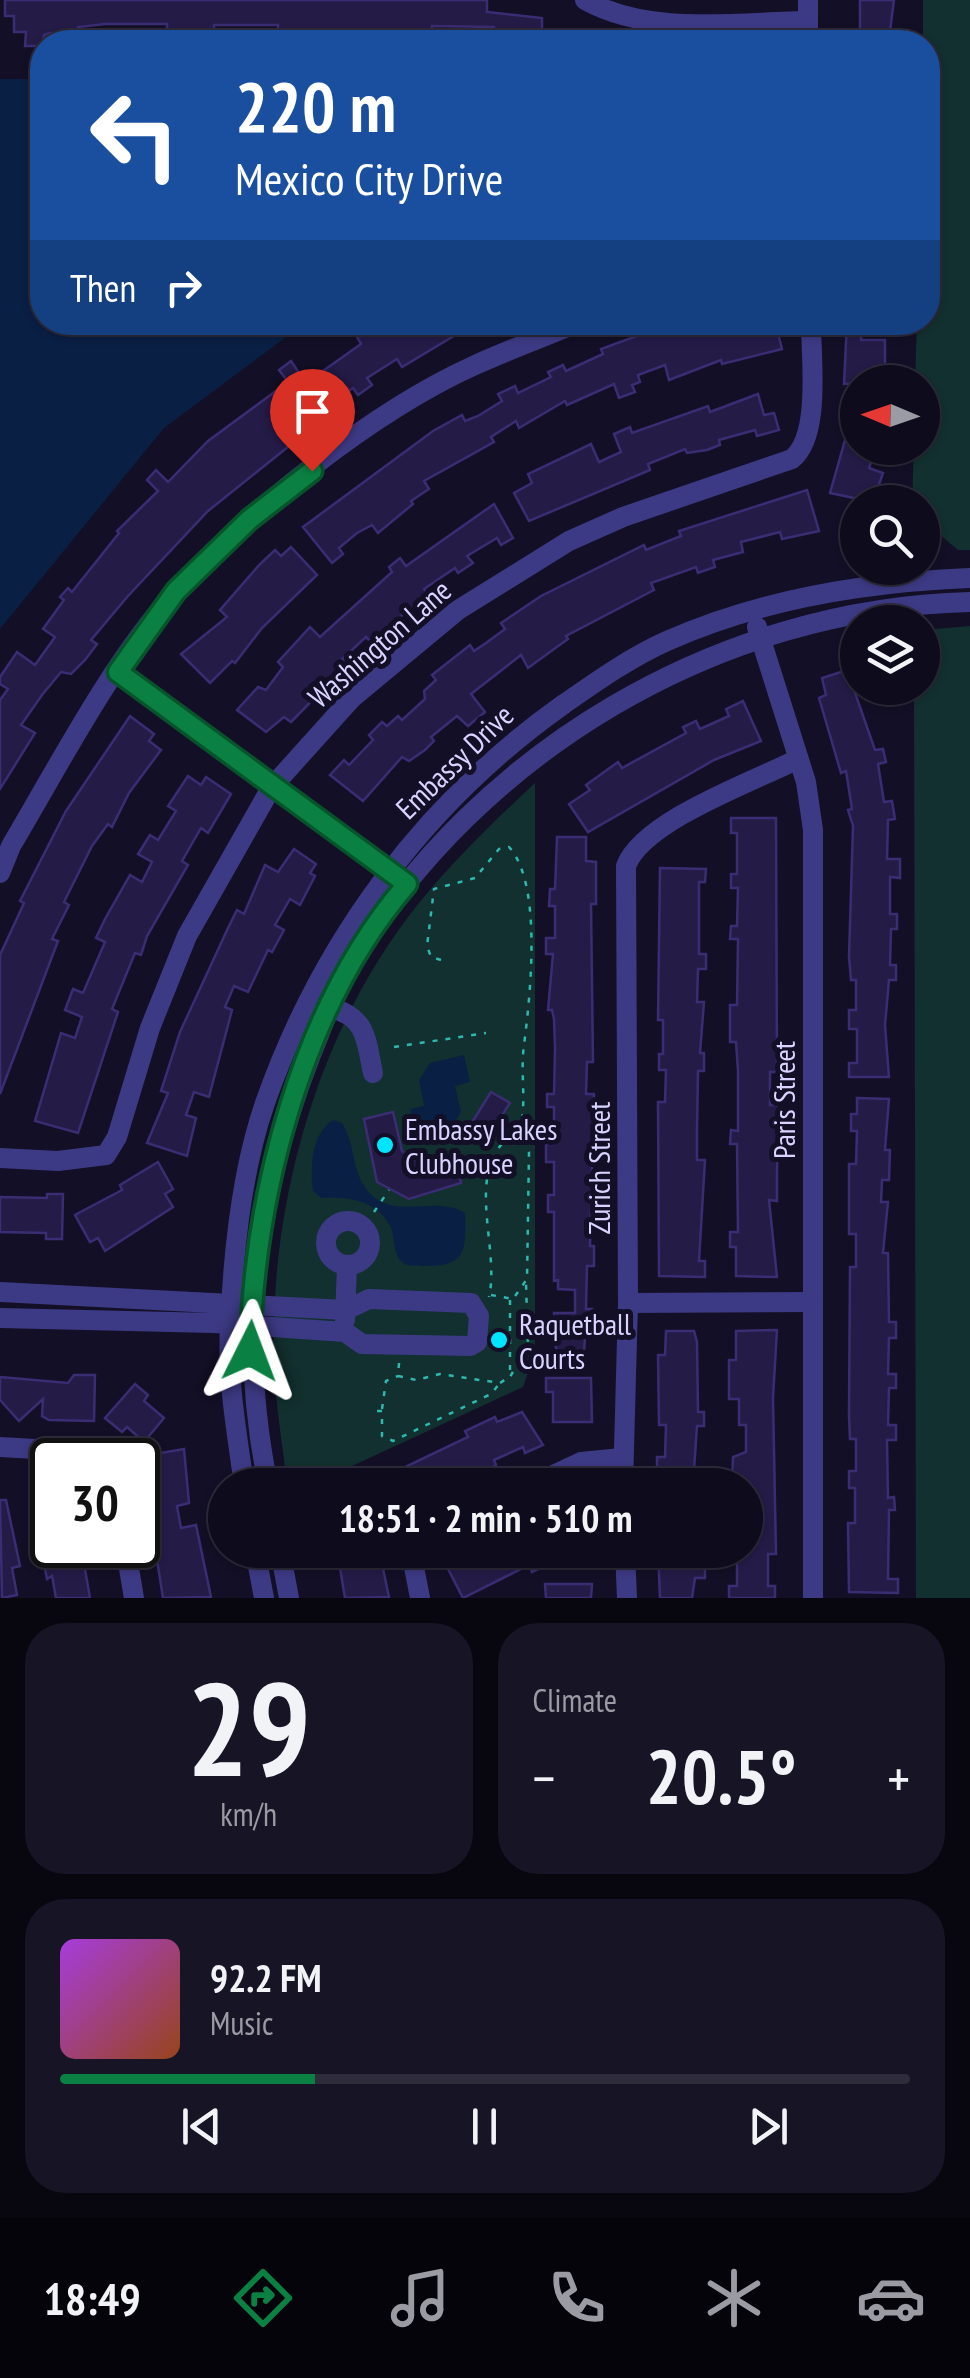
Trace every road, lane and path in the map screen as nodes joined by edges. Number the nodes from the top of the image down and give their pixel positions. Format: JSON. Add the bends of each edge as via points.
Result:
{"nodes":[{"id":1,"x":586,"y":0,"type":"edge"},
{"id":2,"x":808,"y":21,"type":"edge"},
{"id":3,"x":548,"y":335,"type":"edge"},
{"id":4,"x":811,"y":335,"type":"edge"},
{"id":5,"x":970,"y":578,"type":"edge"},
{"id":6,"x":970,"y":602,"type":"edge"},
{"id":7,"x":752,"y":611,"type":"junction"},
{"id":8,"x":760,"y":638,"type":"junction"},
{"id":9,"x":118,"y":672,"type":"junction"},
{"id":10,"x":796,"y":760,"type":"junction"},
{"id":11,"x":272,"y":788,"type":"junction"},
{"id":12,"x":388,"y":871,"type":"junction"},
{"id":13,"x":0,"y":873,"type":"edge"},
{"id":14,"x":434,"y":882,"type":"dead end"},
{"id":15,"x":407,"y":884,"type":"junction"},
{"id":16,"x":434,"y":890,"type":"junction"},
{"id":17,"x":440,"y":960,"type":"dead end"},
{"id":18,"x":331,"y":1008,"type":"junction"},
{"id":19,"x":486,"y":1033,"type":"dead end"},
{"id":20,"x":394,"y":1048,"type":"dead end"},
{"id":21,"x":373,"y":1073,"type":"dead end"},
{"id":22,"x":520,"y":1130,"type":"junction"},
{"id":23,"x":0,"y":1158,"type":"edge"},
{"id":24,"x":389,"y":1190,"type":"dead end"},
{"id":25,"x":374,"y":1212,"type":"dead end"},
{"id":26,"x":347,"y":1265,"type":"dead end"},
{"id":27,"x":526,"y":1282,"type":"junction"},
{"id":28,"x":0,"y":1292,"type":"edge"},
{"id":29,"x":510,"y":1298,"type":"junction"},
{"id":30,"x":483,"y":1301,"type":"junction"},
{"id":31,"x":813,"y":1302,"type":"junction"},
{"id":32,"x":628,"y":1303,"type":"junction"},
{"id":33,"x":346,"y":1310,"type":"junction"},
{"id":34,"x":241,"y":1315,"type":"junction"},
{"id":35,"x":0,"y":1318,"type":"edge"},
{"id":36,"x":345,"y":1332,"type":"junction"},
{"id":37,"x":400,"y":1345,"type":"junction"},
{"id":38,"x":398,"y":1376,"type":"junction"},
{"id":39,"x":510,"y":1376,"type":"junction"},
{"id":40,"x":500,"y":1383,"type":"junction"},
{"id":41,"x":0,"y":1447,"type":"edge"},
{"id":42,"x":30,"y":1449,"type":"edge"},
{"id":43,"x":622,"y":1458,"type":"junction"},
{"id":44,"x":242,"y":1468,"type":"edge"},
{"id":45,"x":265,"y":1468,"type":"edge"},
{"id":46,"x":569,"y":1468,"type":"edge"},
{"id":47,"x":622,"y":1468,"type":"edge"},
{"id":48,"x":129,"y":1568,"type":"edge"},
{"id":49,"x":258,"y":1568,"type":"edge"},
{"id":50,"x":283,"y":1568,"type":"edge"},
{"id":51,"x":414,"y":1568,"type":"edge"},
{"id":52,"x":626,"y":1568,"type":"edge"},
{"id":53,"x":134,"y":1598,"type":"edge"},
{"id":54,"x":264,"y":1598,"type":"edge"},
{"id":55,"x":289,"y":1598,"type":"edge"},
{"id":56,"x":420,"y":1598,"type":"edge"},
{"id":57,"x":627,"y":1598,"type":"edge"},
{"id":58,"x":813,"y":1598,"type":"edge"}],
"edges":[{"from":1,"to":2,"type":"street","via":[[610,14],[649,22]]},
{"from":3,"to":9,"type":"street","via":[[470,367],[375,422],[250,519],[176,591]]},
{"from":4,"to":11,"type":"street","name":"Washington Lane","via":[[810,432],[802,451],[568,541],[458,610],[352,698]]},
{"from":5,"to":7,"type":"street","name":"Embassy Drive","via":[[828,594]]},
{"from":6,"to":8,"type":"street","name":"Embassy Drive","via":[[833,617]]},
{"from":7,"to":8,"type":"street","name":"Paris Street"},
{"from":7,"to":12,"type":"street","name":"Embassy Drive","via":[[666,641],[597,680],[520,735],[448,800]]},
{"from":8,"to":10,"type":"street","name":"Paris Street"},
{"from":8,"to":15,"type":"street","name":"Embassy Drive","via":[[607,706],[468,818]]},
{"from":9,"to":11,"type":"street"},
{"from":9,"to":13,"type":"street"},
{"from":10,"to":31,"type":"street","name":"Paris Street","via":[[813,830]]},
{"from":10,"to":32,"type":"street","name":"Zurich Street","via":[[670,822],[632,852],[626,866]]},
{"from":11,"to":12,"type":"street"},
{"from":11,"to":23,"type":"street","name":"Washington Lane","via":[[186,936],[106,1156]]},
{"from":12,"to":15,"type":"street"},
{"from":12,"to":34,"type":"street","name":"Embassy Drive","via":[[306,1006],[264,1105],[241,1214]]},
{"from":14,"to":16,"type":"path"},
{"from":15,"to":18,"type":"street","name":"Embassy Drive","via":[[362,945]]},
{"from":16,"to":17,"type":"path","via":[[427,946]]},
{"from":16,"to":22,"type":"path","via":[[476,878],[505,846],[525,876],[530,1014]]},
{"from":18,"to":21,"type":"street","via":[[364,1025]]},
{"from":18,"to":34,"type":"street","name":"Embassy Drive","via":[[287,1116]]},
{"from":19,"to":20,"type":"path"},
{"from":22,"to":27,"type":"path","via":[[530,1152]]},
{"from":22,"to":30,"type":"path","via":[[486,1170]]},
{"from":24,"to":25,"type":"path"},
{"from":26,"to":33,"type":"street"},
{"from":27,"to":29,"type":"path"},
{"from":27,"to":39,"type":"path","via":[[528,1345]]},
{"from":28,"to":34,"type":"street"},
{"from":29,"to":30,"type":"path"},
{"from":29,"to":39,"type":"path"},
{"from":30,"to":33,"type":"street","via":[[369,1300]]},
{"from":30,"to":37,"type":"street","via":[[479,1334],[470,1346]]},
{"from":31,"to":32,"type":"street"},
{"from":31,"to":58,"type":"street","name":"Paris Street"},
{"from":32,"to":43,"type":"street","name":"Zurich Street"},
{"from":33,"to":34,"type":"street"},
{"from":33,"to":36,"type":"street"},
{"from":34,"to":35,"type":"street"},
{"from":34,"to":36,"type":"street"},
{"from":34,"to":44,"type":"street","via":[[231,1390]]},
{"from":34,"to":45,"type":"street"},
{"from":36,"to":37,"type":"street","via":[[362,1344]]},
{"from":37,"to":38,"type":"path"},
{"from":38,"to":40,"type":"path"},
{"from":38,"to":40,"type":"path","via":[[386,1381],[379,1411],[382,1436],[393,1441],[491,1394]]},
{"from":39,"to":40,"type":"path"},
{"from":41,"to":42,"type":"street"},
{"from":43,"to":46,"type":"street"},
{"from":43,"to":47,"type":"street","name":"Zurich Street"},
{"from":48,"to":53,"type":"street"},
{"from":49,"to":54,"type":"street"},
{"from":50,"to":55,"type":"street"},
{"from":51,"to":56,"type":"street"},
{"from":52,"to":57,"type":"street"}]}
